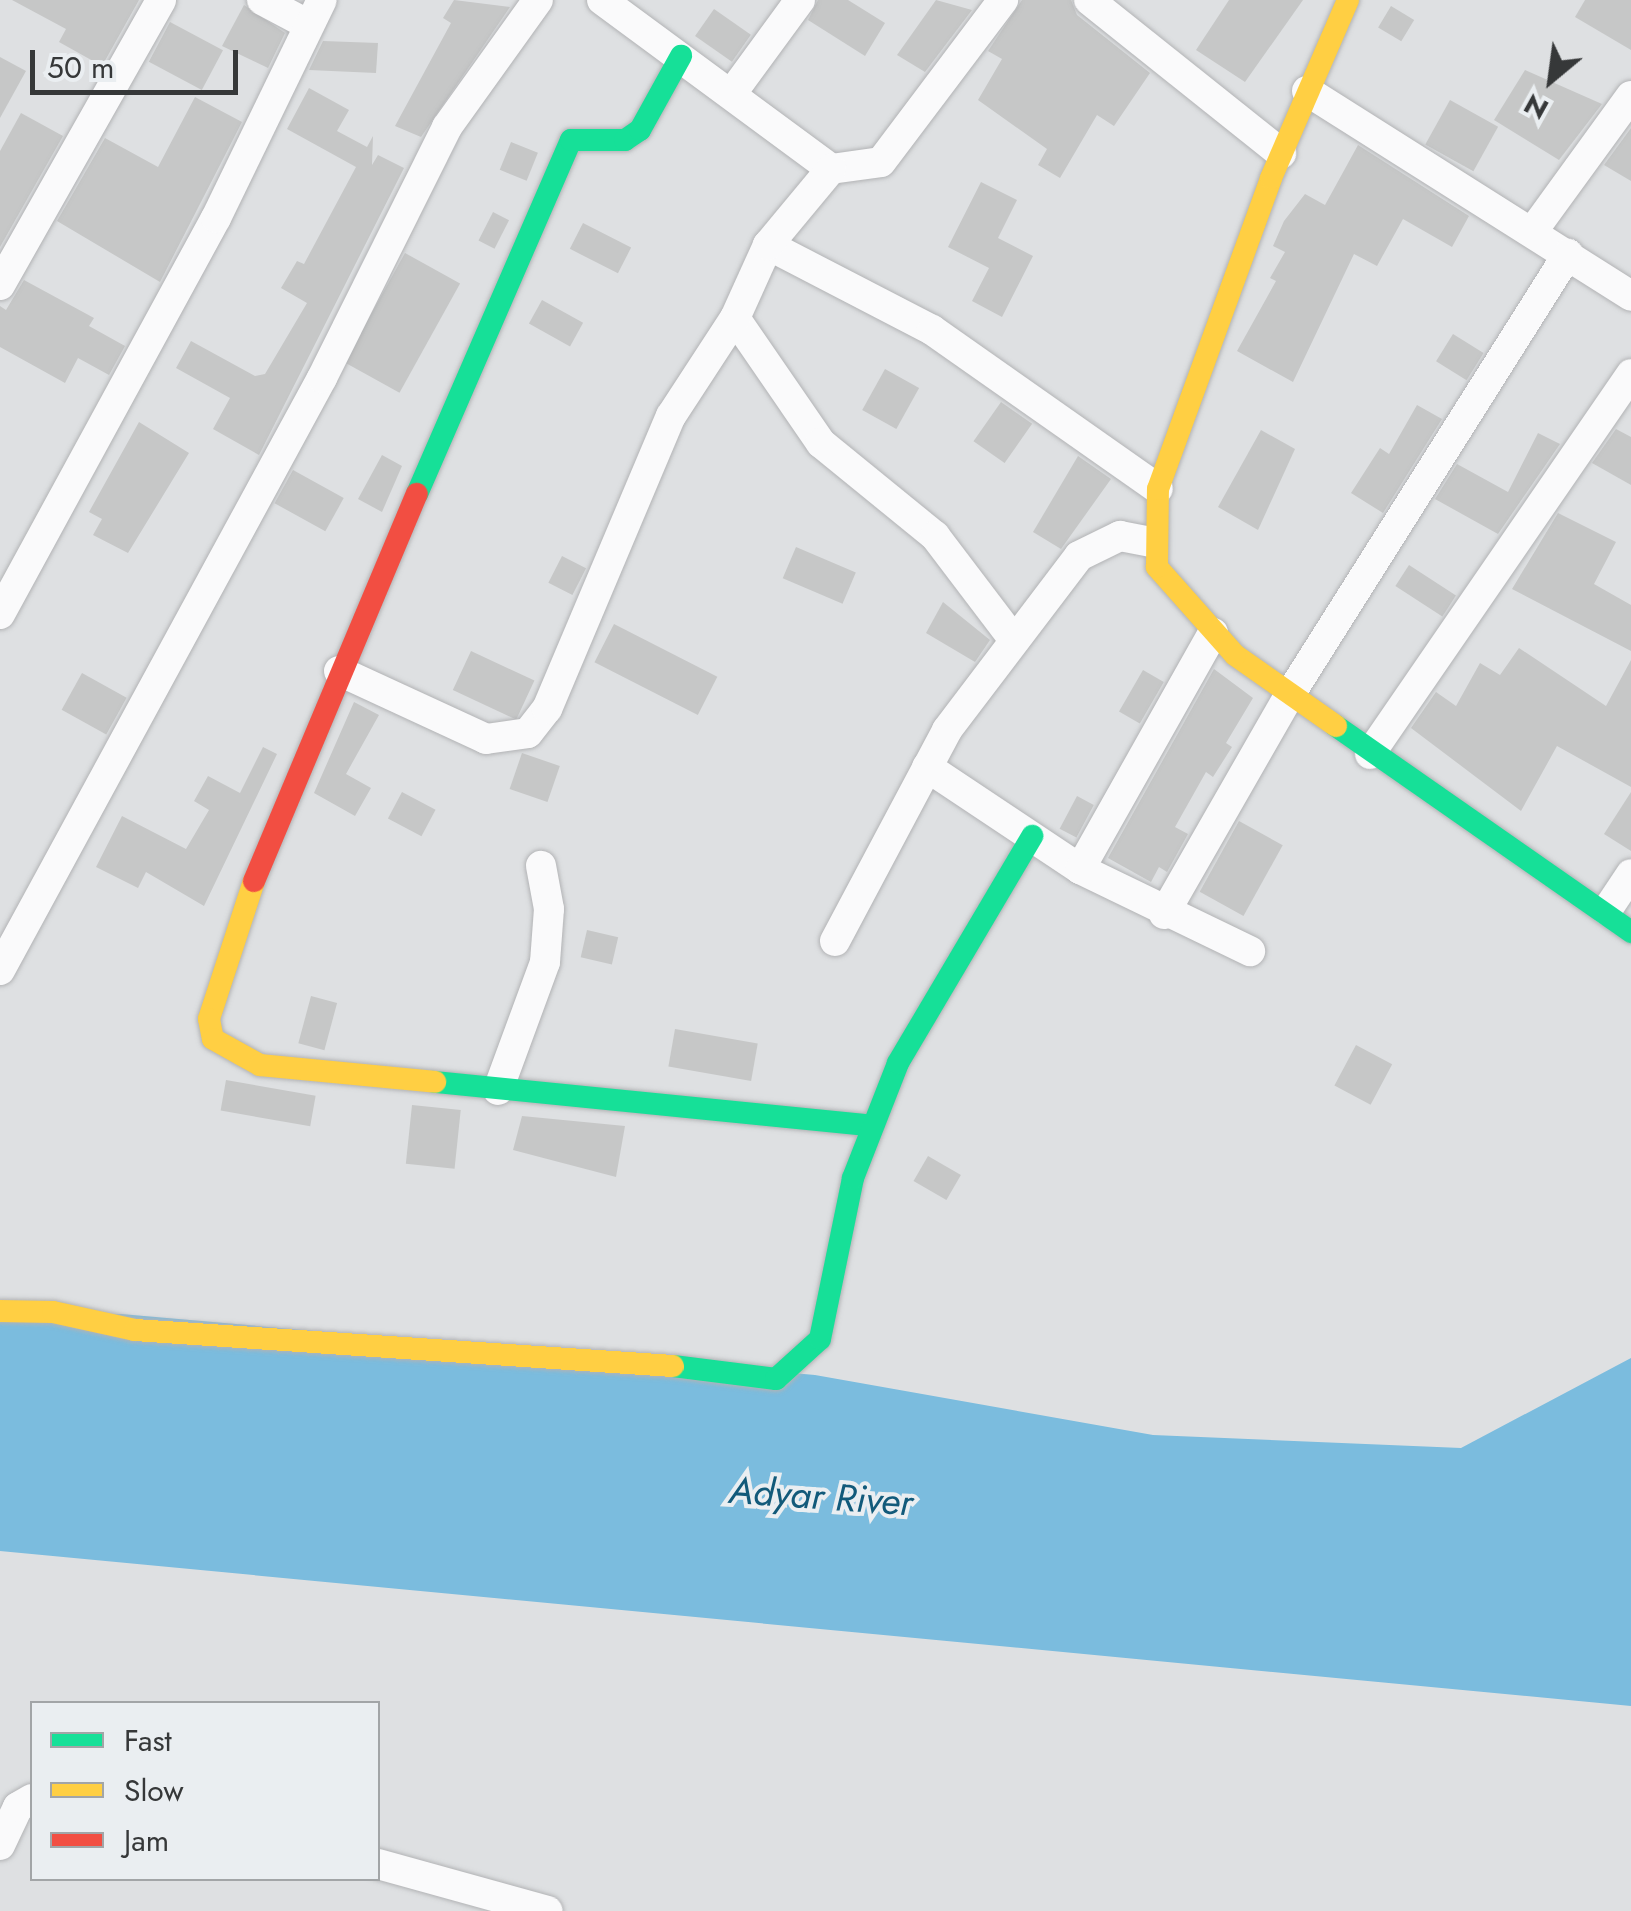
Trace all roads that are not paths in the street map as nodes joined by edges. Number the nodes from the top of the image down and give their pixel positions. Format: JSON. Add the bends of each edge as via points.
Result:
{"nodes":[{"id":1,"x":161,"y":0,"type":"edge"},
{"id":2,"x":262,"y":0,"type":"edge"},
{"id":3,"x":538,"y":0,"type":"edge"},
{"id":4,"x":602,"y":0,"type":"edge"},
{"id":5,"x":800,"y":0,"type":"edge"},
{"id":6,"x":1003,"y":0,"type":"edge"},
{"id":7,"x":1089,"y":0,"type":"edge"},
{"id":8,"x":1348,"y":0,"type":"edge"},
{"id":9,"x":315,"y":12,"type":"edge"},
{"id":10,"x":681,"y":56,"type":"junction"},
{"id":11,"x":1306,"y":91,"type":"junction"},
{"id":12,"x":732,"y":92,"type":"junction"},
{"id":13,"x":1631,"y":96,"type":"edge"},
{"id":14,"x":1280,"y":153,"type":"junction"},
{"id":15,"x":832,"y":170,"type":"junction"},
{"id":16,"x":1535,"y":228,"type":"junction"},
{"id":17,"x":768,"y":245,"type":"junction"},
{"id":18,"x":1568,"y":254,"type":"junction"},
{"id":19,"x":0,"y":285,"type":"edge"},
{"id":20,"x":1631,"y":296,"type":"edge"},
{"id":21,"x":735,"y":318,"type":"junction"},
{"id":22,"x":1631,"y":374,"type":"edge"},
{"id":23,"x":1158,"y":488,"type":"junction"},
{"id":24,"x":1152,"y":542,"type":"junction"},
{"id":25,"x":0,"y":614,"type":"edge"},
{"id":26,"x":1213,"y":633,"type":"junction"},
{"id":27,"x":1014,"y":640,"type":"junction"},
{"id":28,"x":339,"y":671,"type":"junction"},
{"id":29,"x":1289,"y":696,"type":"junction"},
{"id":30,"x":1370,"y":754,"type":"junction"},
{"id":31,"x":927,"y":766,"type":"junction"},
{"id":32,"x":1032,"y":836,"type":"junction"},
{"id":33,"x":540,"y":866,"type":"dead end"},
{"id":34,"x":1080,"y":869,"type":"junction"},
{"id":35,"x":1631,"y":874,"type":"edge"},
{"id":36,"x":1607,"y":910,"type":"junction"},
{"id":37,"x":1164,"y":914,"type":"junction"},
{"id":38,"x":1631,"y":932,"type":"edge"},
{"id":39,"x":836,"y":942,"type":"dead end"},
{"id":40,"x":1250,"y":951,"type":"dead end"},
{"id":41,"x":0,"y":970,"type":"edge"},
{"id":42,"x":498,"y":1090,"type":"junction"},
{"id":43,"x":869,"y":1125,"type":"junction"},
{"id":44,"x":0,"y":1311,"type":"edge"},
{"id":45,"x":30,"y":1800,"type":"edge"},
{"id":46,"x":0,"y":1845,"type":"edge"},
{"id":47,"x":380,"y":1865,"type":"edge"},
{"id":48,"x":548,"y":1911,"type":"edge"}],
"edges":[{"from":1,"to":19,"type":"street"},
{"from":2,"to":9,"type":"street"},
{"from":3,"to":41,"type":"street","via":[[447,126],[322,378]]},
{"from":4,"to":10,"type":"street"},
{"from":5,"to":12,"type":"street"},
{"from":6,"to":15,"type":"street","via":[[881,162]]},
{"from":7,"to":14,"type":"street"},
{"from":8,"to":11,"type":"street"},
{"from":9,"to":25,"type":"street","via":[[216,218]]},
{"from":10,"to":12,"type":"street"},
{"from":10,"to":28,"type":"street","via":[[640,130],[625,140],[572,140]]},
{"from":11,"to":14,"type":"street"},
{"from":11,"to":16,"type":"street"},
{"from":12,"to":15,"type":"street"},
{"from":13,"to":16,"type":"street"},
{"from":14,"to":23,"type":"street"},
{"from":15,"to":17,"type":"street"},
{"from":16,"to":18,"type":"street"},
{"from":17,"to":21,"type":"street"},
{"from":17,"to":23,"type":"street","via":[[932,330]]},
{"from":18,"to":20,"type":"street"},
{"from":18,"to":29,"type":"street"},
{"from":21,"to":27,"type":"street","via":[[837,462],[935,536]]},
{"from":21,"to":28,"type":"street","via":[[671,416],[547,709],[528,733],[486,739]]},
{"from":22,"to":30,"type":"street"},
{"from":23,"to":24,"type":"street"},
{"from":24,"to":26,"type":"street","via":[[1175,594]]},
{"from":24,"to":27,"type":"street","via":[[1098,541]]},
{"from":26,"to":29,"type":"street"},
{"from":26,"to":34,"type":"street"},
{"from":27,"to":31,"type":"street"},
{"from":28,"to":42,"type":"street","via":[[216,983],[213,1039],[260,1065]]},
{"from":29,"to":30,"type":"street"},
{"from":29,"to":37,"type":"street"},
{"from":30,"to":36,"type":"street"},
{"from":31,"to":32,"type":"street"},
{"from":31,"to":39,"type":"street"},
{"from":32,"to":34,"type":"street"},
{"from":32,"to":43,"type":"street","via":[[921,1018]]},
{"from":33,"to":42,"type":"street","via":[[548,909],[545,962]]},
{"from":34,"to":37,"type":"street"},
{"from":35,"to":36,"type":"street"},
{"from":36,"to":38,"type":"street"},
{"from":37,"to":40,"type":"street"},
{"from":42,"to":43,"type":"street"},
{"from":43,"to":44,"type":"street","via":[[820,1339],[776,1379],[574,1354],[135,1330],[53,1312]]},
{"from":45,"to":46,"type":"street","via":[[18,1807]]},
{"from":47,"to":48,"type":"street"}]}
